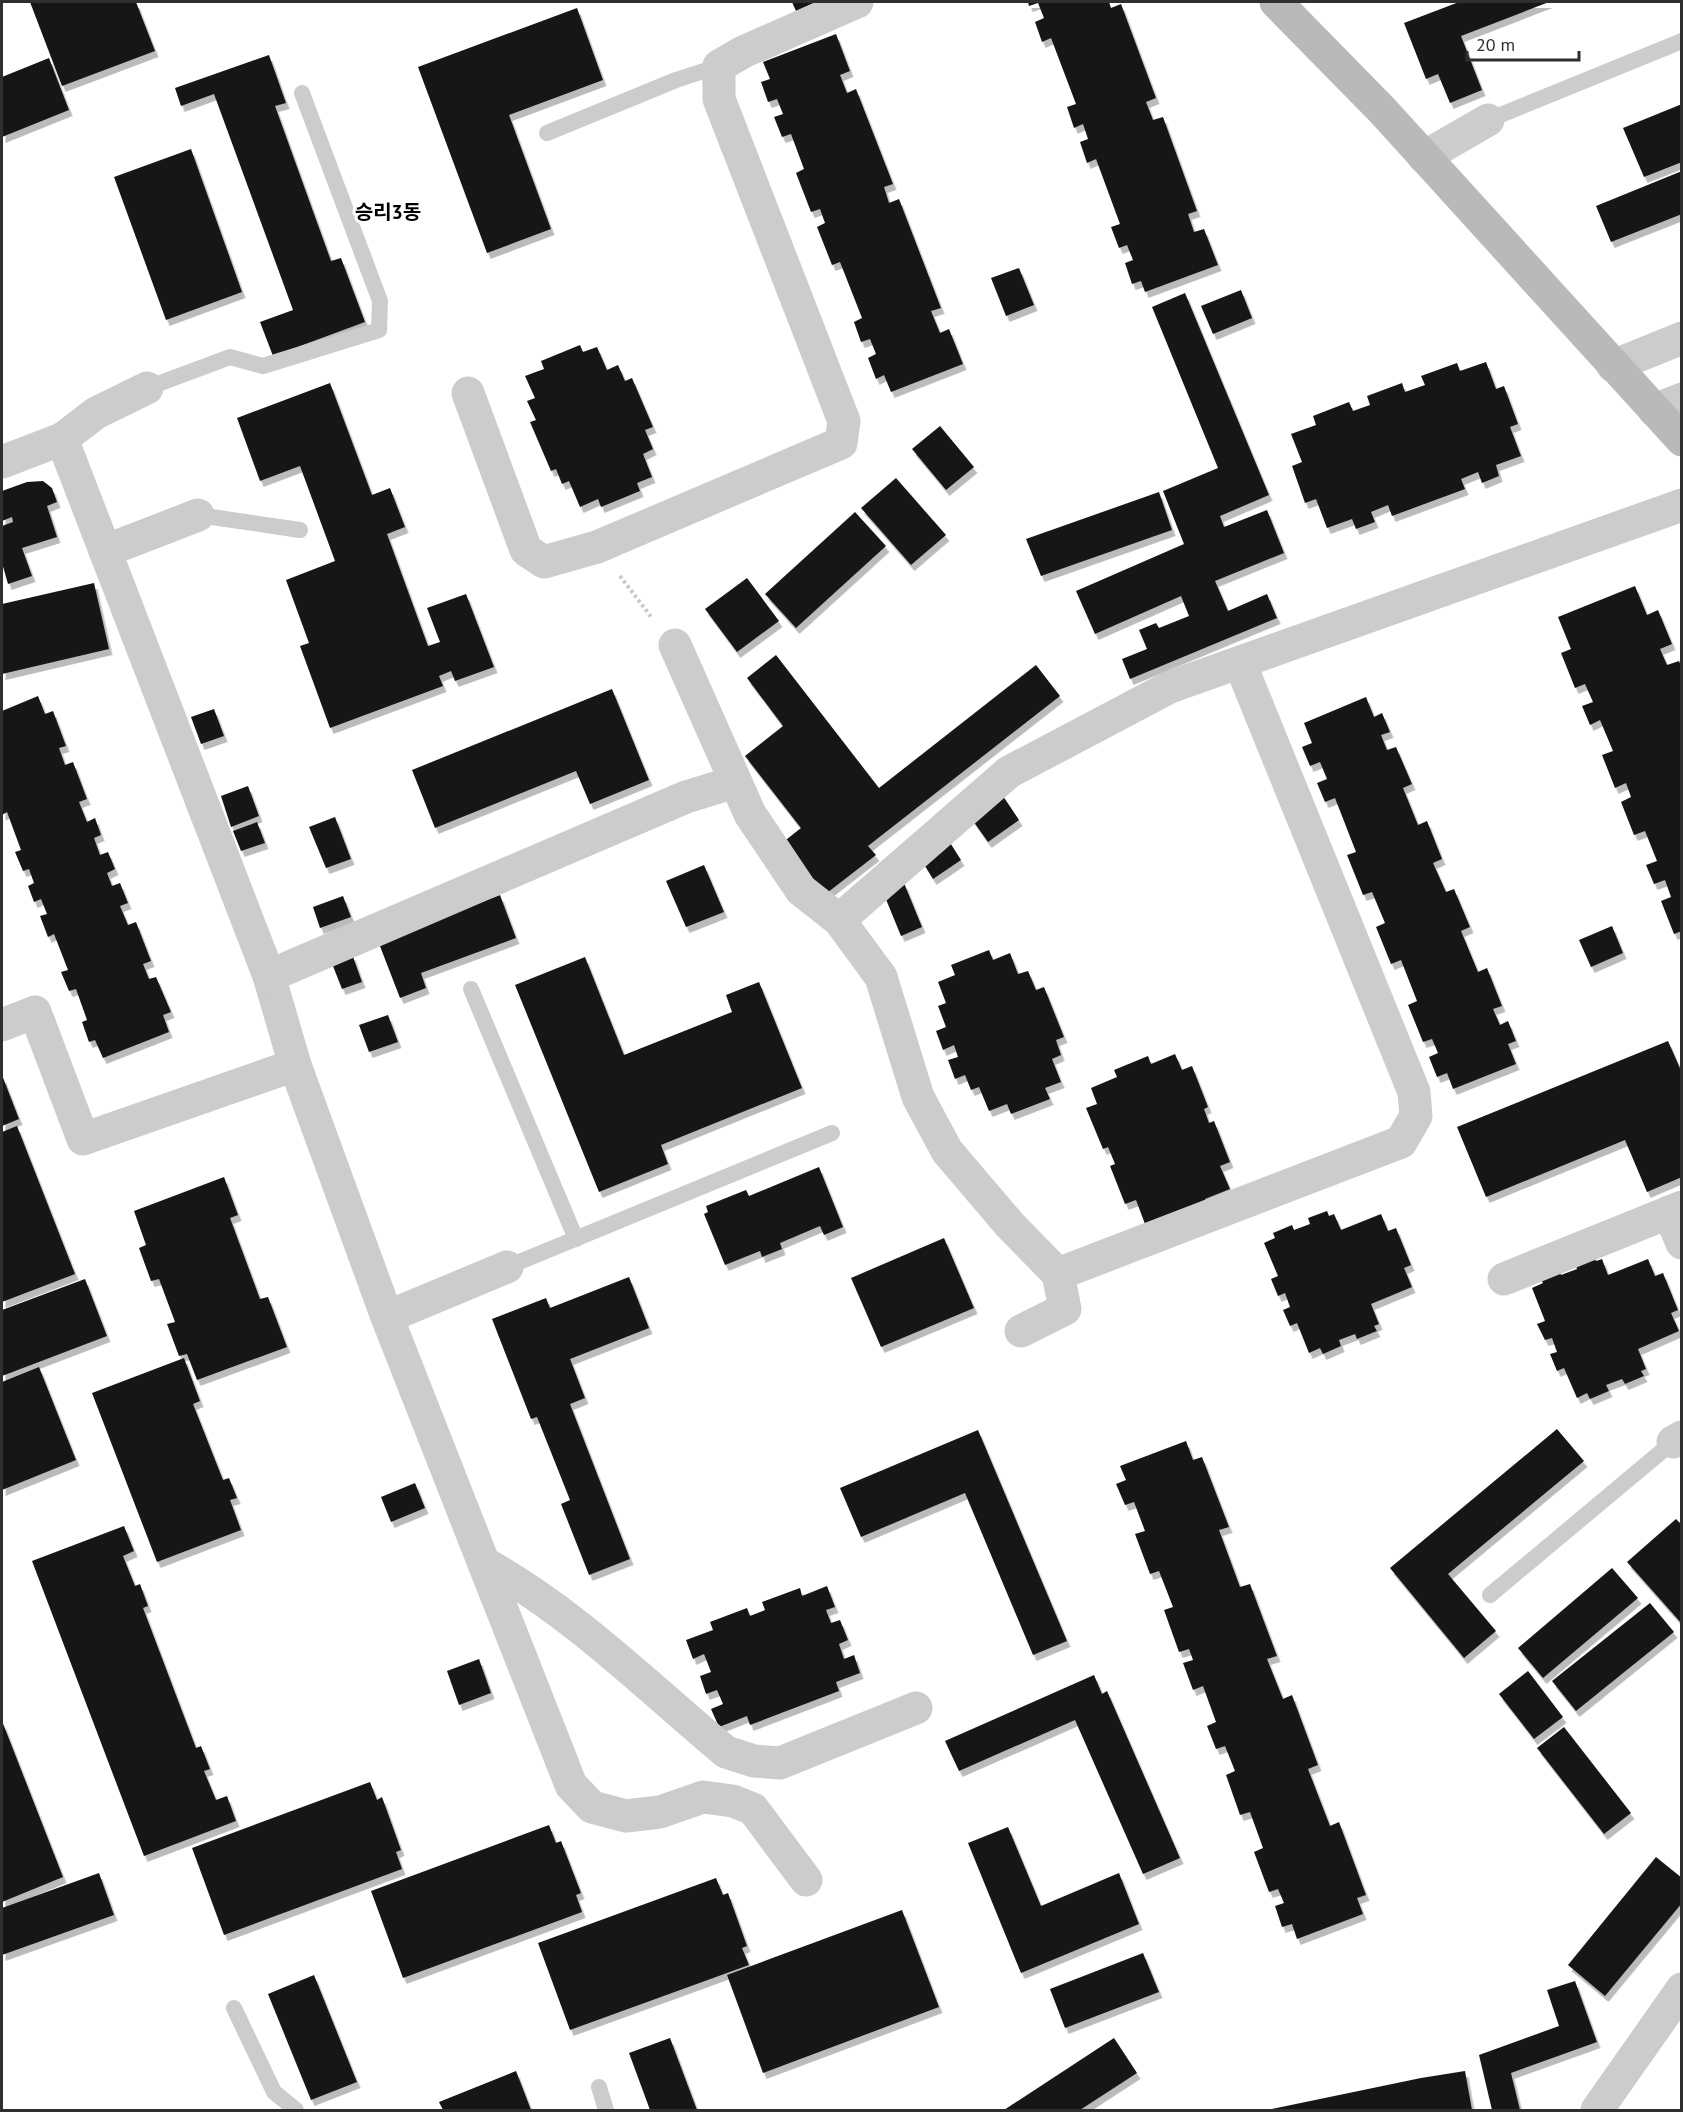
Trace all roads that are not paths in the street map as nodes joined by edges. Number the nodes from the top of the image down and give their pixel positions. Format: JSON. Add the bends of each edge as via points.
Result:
{"nodes":[{"id":1,"x":857,"y":2,"type":"edge"},
{"id":2,"x":1276,"y":2,"type":"edge"},
{"id":3,"x":1682,"y":41,"type":"edge"},
{"id":4,"x":719,"y":66,"type":"junction"},
{"id":5,"x":302,"y":93,"type":"dead end"},
{"id":6,"x":1488,"y":120,"type":"joint"},
{"id":7,"x":547,"y":133,"type":"dead end"},
{"id":8,"x":1425,"y":157,"type":"junction"},
{"id":9,"x":1682,"y":338,"type":"edge"},
{"id":10,"x":1613,"y":366,"type":"junction"},
{"id":11,"x":147,"y":388,"type":"joint"},
{"id":12,"x":468,"y":393,"type":"dead end"},
{"id":13,"x":1668,"y":405,"type":"edge"},
{"id":14,"x":62,"y":439,"type":"junction"},
{"id":15,"x":1682,"y":440,"type":"edge"},
{"id":16,"x":2,"y":462,"type":"edge"},
{"id":17,"x":1682,"y":505,"type":"edge"},
{"id":18,"x":198,"y":515,"type":"joint"},
{"id":19,"x":300,"y":530,"type":"dead end"},
{"id":20,"x":105,"y":551,"type":"junction"},
{"id":21,"x":665,"y":634,"type":"road end"},
{"id":22,"x":1240,"y":663,"type":"junction"},
{"id":23,"x":735,"y":782,"type":"junction"},
{"id":24,"x":839,"y":920,"type":"junction"},
{"id":25,"x":269,"y":976,"type":"junction"},
{"id":26,"x":471,"y":989,"type":"dead end"},
{"id":27,"x":2,"y":1025,"type":"edge"},
{"id":28,"x":295,"y":1065,"type":"junction"},
{"id":29,"x":832,"y":1133,"type":"dead end"},
{"id":30,"x":1675,"y":1210,"type":"edge"},
{"id":31,"x":576,"y":1239,"type":"junction"},
{"id":32,"x":1682,"y":1243,"type":"edge"},
{"id":33,"x":507,"y":1267,"type":"joint"},
{"id":34,"x":1058,"y":1274,"type":"junction"},
{"id":35,"x":1504,"y":1279,"type":"dead end"},
{"id":36,"x":387,"y":1317,"type":"junction"},
{"id":37,"x":1020,"y":1331,"type":"dead end"},
{"id":38,"x":1677,"y":1439,"type":"edge"},
{"id":39,"x":484,"y":1563,"type":"junction"},
{"id":40,"x":1490,"y":1595,"type":"dead end"},
{"id":41,"x":916,"y":1708,"type":"dead end"},
{"id":42,"x":806,"y":1880,"type":"dead end"},
{"id":43,"x":1682,"y":1989,"type":"edge"},
{"id":44,"x":234,"y":2008,"type":"dead end"},
{"id":45,"x":599,"y":2087,"type":"dead end"},
{"id":46,"x":296,"y":2110,"type":"edge"},
{"id":47,"x":606,"y":2110,"type":"edge"},
{"id":48,"x":1597,"y":2110,"type":"edge"}],
"edges":[{"from":1,"to":4,"type":"street"},
{"from":2,"to":8,"type":"main road"},
{"from":3,"to":6,"type":"lane"},
{"from":4,"to":7,"type":"lane"},
{"from":4,"to":12,"type":"street","via":[[719,99],[844,421],[841,443],[597,547],[544,562],[526,550]]},
{"from":5,"to":11,"type":"lane","via":[[380,301],[379,330],[263,366],[230,357]]},
{"from":6,"to":8,"type":"street"},
{"from":8,"to":10,"type":"main road"},
{"from":9,"to":10,"type":"street"},
{"from":10,"to":13,"type":"main road"},
{"from":11,"to":14,"type":"street","via":[[96,413]]},
{"from":13,"to":15,"type":"main road"},
{"from":14,"to":16,"type":"street"},
{"from":14,"to":20,"type":"street"},
{"from":17,"to":22,"type":"street"},
{"from":18,"to":19,"type":"lane"},
{"from":18,"to":20,"type":"street"},
{"from":20,"to":25,"type":"street"},
{"from":21,"to":23,"type":"street"},
{"from":22,"to":24,"type":"street","via":[[1170,687],[1009,772]]},
{"from":22,"to":34,"type":"street","via":[[1414,1092],[1416,1116],[1401,1142]]},
{"from":23,"to":24,"type":"street","via":[[750,814],[801,890]]},
{"from":23,"to":25,"type":"street","via":[[686,797]]},
{"from":24,"to":34,"type":"street","via":[[881,977],[918,1097],[947,1151]]},
{"from":25,"to":28,"type":"street"},
{"from":26,"to":31,"type":"lane"},
{"from":27,"to":28,"type":"street","via":[[35,1012],[83,1139]]},
{"from":28,"to":36,"type":"street"},
{"from":29,"to":31,"type":"lane"},
{"from":30,"to":32,"type":"street"},
{"from":30,"to":35,"type":"street"},
{"from":31,"to":33,"type":"lane"},
{"from":33,"to":36,"type":"street"},
{"from":34,"to":37,"type":"street","via":[[1065,1309]]},
{"from":36,"to":39,"type":"street"},
{"from":38,"to":40,"type":"lane"},
{"from":39,"to":41,"type":"street","via":[[524,1585],[558,1611],[726,1752],[754,1761],[780,1763]]},
{"from":39,"to":42,"type":"street","via":[[571,1785],[592,1807],[626,1816],[660,1812],[703,1797],[733,1801],[753,1809]]},
{"from":43,"to":48,"type":"street"},
{"from":44,"to":46,"type":"lane","via":[[274,2092]]},
{"from":45,"to":47,"type":"lane"}]}
